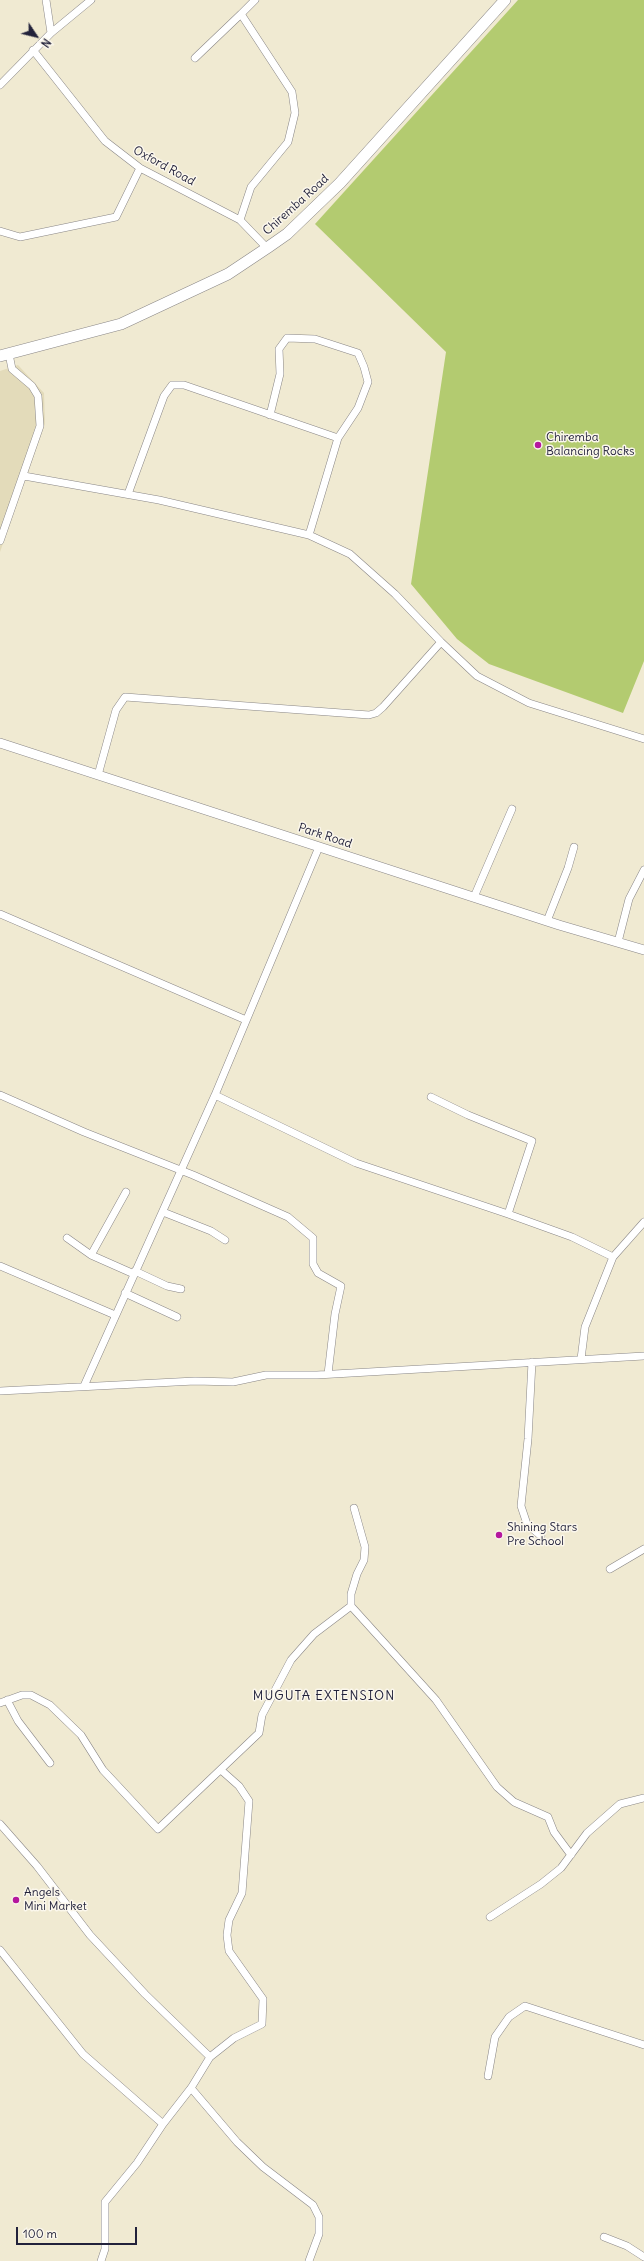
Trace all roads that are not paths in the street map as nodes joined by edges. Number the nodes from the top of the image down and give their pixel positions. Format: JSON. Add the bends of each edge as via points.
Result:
{"nodes":[{"id":1,"x":46,"y":0,"type":"edge"},
{"id":2,"x":91,"y":0,"type":"edge"},
{"id":3,"x":255,"y":0,"type":"edge"},
{"id":4,"x":505,"y":0,"type":"edge"},
{"id":5,"x":241,"y":14,"type":"junction"},
{"id":6,"x":51,"y":33,"type":"junction"},
{"id":7,"x":34,"y":50,"type":"junction"},
{"id":8,"x":195,"y":58,"type":"dead end"},
{"id":9,"x":0,"y":85,"type":"edge"},
{"id":10,"x":140,"y":168,"type":"junction"},
{"id":11,"x":240,"y":220,"type":"junction"},
{"id":12,"x":0,"y":231,"type":"edge"},
{"id":13,"x":268,"y":248,"type":"junction"},
{"id":14,"x":4,"y":355,"type":"edge"},
{"id":15,"x":270,"y":415,"type":"junction"},
{"id":16,"x":338,"y":438,"type":"junction"},
{"id":17,"x":24,"y":476,"type":"junction"},
{"id":18,"x":128,"y":494,"type":"junction"},
{"id":19,"x":309,"y":535,"type":"junction"},
{"id":20,"x":0,"y":541,"type":"edge"},
{"id":21,"x":441,"y":642,"type":"junction"},
{"id":22,"x":644,"y":739,"type":"edge"},
{"id":23,"x":0,"y":743,"type":"edge"},
{"id":24,"x":98,"y":775,"type":"junction"},
{"id":25,"x":512,"y":810,"type":"dead end"},
{"id":26,"x":319,"y":847,"type":"junction"},
{"id":27,"x":574,"y":847,"type":"dead end"},
{"id":28,"x":644,"y":870,"type":"edge"},
{"id":29,"x":474,"y":897,"type":"junction"},
{"id":30,"x":0,"y":914,"type":"edge"},
{"id":31,"x":547,"y":921,"type":"junction"},
{"id":32,"x":618,"y":942,"type":"junction"},
{"id":33,"x":644,"y":950,"type":"edge"},
{"id":34,"x":246,"y":1020,"type":"junction"},
{"id":35,"x":0,"y":1095,"type":"edge"},
{"id":36,"x":215,"y":1095,"type":"junction"},
{"id":37,"x":431,"y":1097,"type":"dead end"},
{"id":38,"x":182,"y":1171,"type":"junction"},
{"id":39,"x":126,"y":1192,"type":"dead end"},
{"id":40,"x":163,"y":1212,"type":"junction"},
{"id":41,"x":508,"y":1214,"type":"junction"},
{"id":42,"x":644,"y":1222,"type":"edge"},
{"id":43,"x":67,"y":1238,"type":"dead end"},
{"id":44,"x":225,"y":1240,"type":"dead end"},
{"id":45,"x":91,"y":1255,"type":"junction"},
{"id":46,"x":613,"y":1257,"type":"junction"},
{"id":47,"x":0,"y":1266,"type":"edge"},
{"id":48,"x":135,"y":1272,"type":"junction"},
{"id":49,"x":181,"y":1290,"type":"dead end"},
{"id":50,"x":125,"y":1293,"type":"junction"},
{"id":51,"x":115,"y":1315,"type":"junction"},
{"id":52,"x":177,"y":1317,"type":"dead end"},
{"id":53,"x":644,"y":1356,"type":"edge"},
{"id":54,"x":581,"y":1359,"type":"junction"},
{"id":55,"x":532,"y":1362,"type":"junction"},
{"id":56,"x":328,"y":1374,"type":"junction"},
{"id":57,"x":84,"y":1386,"type":"junction"},
{"id":58,"x":0,"y":1391,"type":"edge"},
{"id":59,"x":354,"y":1508,"type":"dead end"},
{"id":60,"x":541,"y":1536,"type":"dead end"},
{"id":61,"x":644,"y":1549,"type":"edge"},
{"id":62,"x":610,"y":1569,"type":"dead end"},
{"id":63,"x":351,"y":1606,"type":"junction"},
{"id":64,"x":4,"y":1701,"type":"edge"},
{"id":65,"x":50,"y":1763,"type":"dead end"},
{"id":66,"x":221,"y":1770,"type":"junction"},
{"id":67,"x":644,"y":1798,"type":"edge"},
{"id":68,"x":0,"y":1824,"type":"edge"},
{"id":69,"x":571,"y":1855,"type":"junction"},
{"id":70,"x":490,"y":1917,"type":"dead end"},
{"id":71,"x":0,"y":1950,"type":"edge"},
{"id":72,"x":643,"y":2041,"type":"edge"},
{"id":73,"x":210,"y":2057,"type":"junction"},
{"id":74,"x":488,"y":2076,"type":"dead end"},
{"id":75,"x":191,"y":2088,"type":"junction"},
{"id":76,"x":163,"y":2124,"type":"junction"},
{"id":77,"x":604,"y":2237,"type":"dead end"},
{"id":78,"x":644,"y":2257,"type":"edge"},
{"id":79,"x":101,"y":2261,"type":"edge"},
{"id":80,"x":309,"y":2261,"type":"edge"}],
"edges":[{"from":1,"to":6,"type":"street"},
{"from":2,"to":6,"type":"street"},
{"from":3,"to":5,"type":"street"},
{"from":4,"to":13,"type":"main road","name":"Chiremba Road","via":[[340,183],[287,234]]},
{"from":5,"to":8,"type":"street"},
{"from":5,"to":11,"type":"street","via":[[292,92],[295,113],[288,142],[251,187]]},
{"from":6,"to":7,"type":"street"},
{"from":7,"to":9,"type":"street"},
{"from":7,"to":10,"type":"street","name":"Oxford Road","via":[[105,142]]},
{"from":10,"to":11,"type":"street","name":"Oxford Road"},
{"from":10,"to":12,"type":"street","via":[[116,217],[20,237]]},
{"from":11,"to":13,"type":"street","name":"Oxford Road"},
{"from":13,"to":14,"type":"main road","name":"Chiremba Road","via":[[228,274],[121,324]]},
{"from":14,"to":17,"type":"street","via":[[12,369],[35,390],[40,403],[39,431]]},
{"from":15,"to":16,"type":"street"},
{"from":15,"to":16,"type":"street","via":[[280,374],[279,349],[287,338],[315,339],[358,353],[368,382],[358,408]]},
{"from":15,"to":18,"type":"street","via":[[184,385],[172,385],[164,396]]},
{"from":16,"to":19,"type":"street"},
{"from":17,"to":18,"type":"street"},
{"from":17,"to":20,"type":"street"},
{"from":18,"to":19,"type":"street"},
{"from":19,"to":21,"type":"street","via":[[350,554],[395,594]]},
{"from":21,"to":22,"type":"street","via":[[477,676],[529,703]]},
{"from":21,"to":24,"type":"street","via":[[383,707],[369,715],[125,697],[116,710]]},
{"from":23,"to":24,"type":"street","name":"Park Road"},
{"from":24,"to":26,"type":"street","name":"Park Road"},
{"from":25,"to":29,"type":"street"},
{"from":26,"to":29,"type":"street","name":"Park Road"},
{"from":26,"to":34,"type":"street"},
{"from":27,"to":31,"type":"street"},
{"from":28,"to":32,"type":"street","via":[[628,899]]},
{"from":29,"to":31,"type":"street","name":"Park Road"},
{"from":30,"to":34,"type":"street"},
{"from":31,"to":32,"type":"street","name":"Park Road"},
{"from":32,"to":33,"type":"street","name":"Park Road"},
{"from":34,"to":36,"type":"street"},
{"from":35,"to":38,"type":"street","via":[[69,1126]]},
{"from":36,"to":38,"type":"street"},
{"from":36,"to":41,"type":"street","via":[[288,1132],[362,1165]]},
{"from":37,"to":41,"type":"street","via":[[532,1141]]},
{"from":38,"to":40,"type":"street"},
{"from":38,"to":56,"type":"street","via":[[288,1217],[313,1238],[313,1264],[318,1273],[341,1286]]},
{"from":39,"to":45,"type":"street"},
{"from":40,"to":44,"type":"street","via":[[211,1231]]},
{"from":40,"to":48,"type":"street"},
{"from":41,"to":46,"type":"street","via":[[572,1237]]},
{"from":42,"to":46,"type":"street"},
{"from":43,"to":45,"type":"street"},
{"from":45,"to":48,"type":"street"},
{"from":46,"to":54,"type":"street","via":[[585,1327]]},
{"from":47,"to":51,"type":"street"},
{"from":48,"to":49,"type":"street"},
{"from":48,"to":50,"type":"street"},
{"from":50,"to":51,"type":"street"},
{"from":50,"to":52,"type":"street"},
{"from":51,"to":57,"type":"street"},
{"from":53,"to":54,"type":"street"},
{"from":54,"to":55,"type":"street"},
{"from":55,"to":56,"type":"street"},
{"from":55,"to":60,"type":"street","via":[[521,1506],[527,1524]]},
{"from":56,"to":57,"type":"street","via":[[266,1375],[233,1382],[195,1381]]},
{"from":57,"to":58,"type":"street"},
{"from":59,"to":63,"type":"street","via":[[365,1547],[364,1560],[351,1594]]},
{"from":61,"to":62,"type":"street"},
{"from":63,"to":66,"type":"street","via":[[314,1634],[294,1655],[262,1715],[259,1733]]},
{"from":63,"to":69,"type":"street","via":[[436,1700],[497,1787],[514,1802],[548,1817],[554,1832]]},
{"from":64,"to":65,"type":"street"},
{"from":64,"to":66,"type":"street","via":[[31,1695],[50,1705],[81,1735],[103,1770],[158,1829]]},
{"from":66,"to":73,"type":"street","via":[[239,1786],[250,1801],[242,1893],[229,1920],[229,1951],[263,2000],[262,2024],[234,2038]]},
{"from":67,"to":69,"type":"street","via":[[620,1804],[591,1829]]},
{"from":68,"to":73,"type":"street","via":[[37,1866],[90,1935],[145,1994]]},
{"from":69,"to":70,"type":"street","via":[[561,1868],[541,1884]]},
{"from":71,"to":76,"type":"street","via":[[83,2054]]},
{"from":72,"to":74,"type":"street","via":[[526,2006],[509,2017],[495,2037]]},
{"from":73,"to":75,"type":"street"},
{"from":75,"to":76,"type":"street"},
{"from":75,"to":80,"type":"street","via":[[263,2168],[313,2204],[319,2217],[319,2234]]},
{"from":76,"to":79,"type":"street","via":[[137,2164],[105,2202],[105,2249]]},
{"from":77,"to":78,"type":"street","via":[[627,2246]]}]}
